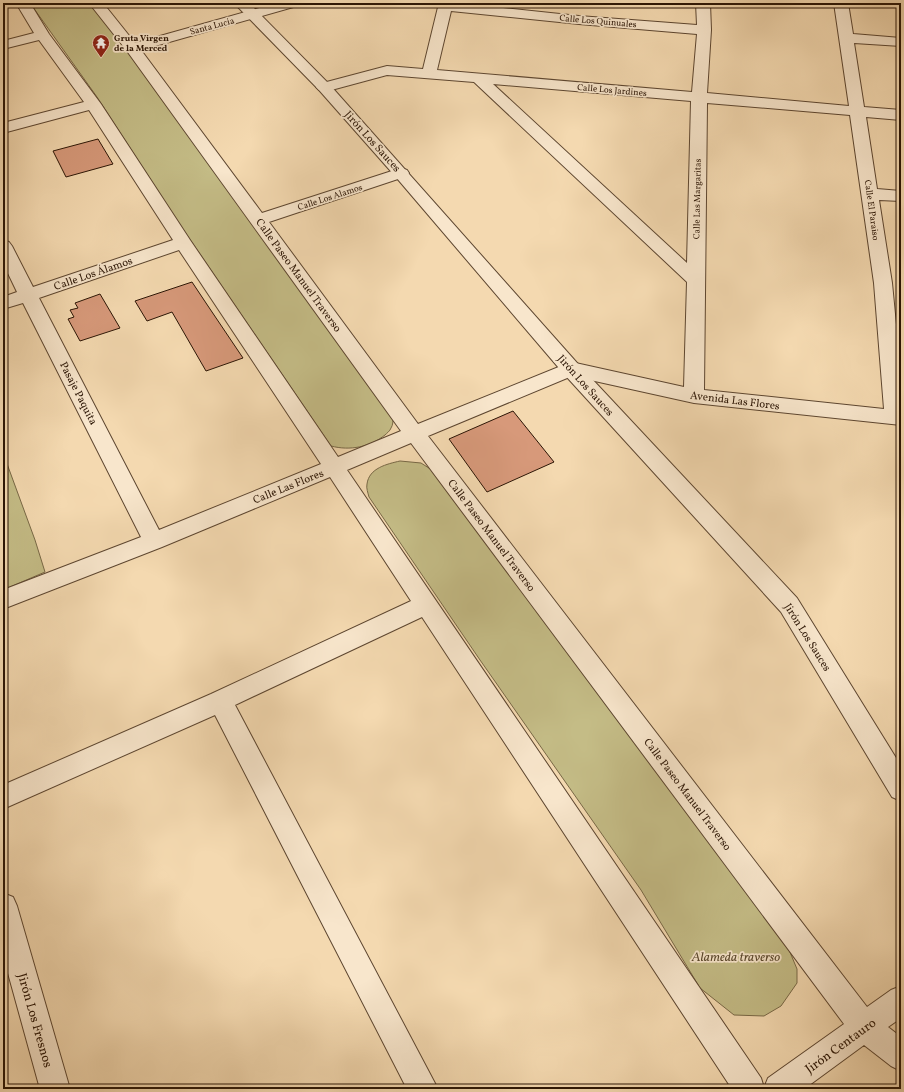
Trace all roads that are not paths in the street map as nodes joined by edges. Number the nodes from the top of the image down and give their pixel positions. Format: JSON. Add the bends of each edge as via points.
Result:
{"nodes":[{"id":1,"x":23,"y":3,"type":"edge"},
{"id":2,"x":96,"y":3,"type":"edge"},
{"id":3,"x":292,"y":3,"type":"edge"},
{"id":4,"x":703,"y":3,"type":"edge"},
{"id":5,"x":841,"y":3,"type":"edge"},
{"id":6,"x":446,"y":5,"type":"edge"},
{"id":7,"x":247,"y":9,"type":"edge"},
{"id":8,"x":704,"y":30,"type":"junction"},
{"id":9,"x":43,"y":35,"type":"junction"},
{"id":10,"x":846,"y":38,"type":"junction"},
{"id":11,"x":901,"y":42,"type":"edge"},
{"id":12,"x":3,"y":45,"type":"edge"},
{"id":13,"x":132,"y":48,"type":"junction"},
{"id":14,"x":429,"y":74,"type":"junction"},
{"id":15,"x":478,"y":78,"type":"junction"},
{"id":16,"x":324,"y":87,"type":"junction"},
{"id":17,"x":699,"y":97,"type":"junction"},
{"id":18,"x":93,"y":104,"type":"junction"},
{"id":19,"x":858,"y":111,"type":"junction"},
{"id":20,"x":901,"y":115,"type":"edge"},
{"id":21,"x":3,"y":128,"type":"edge"},
{"id":22,"x":401,"y":173,"type":"junction"},
{"id":23,"x":870,"y":194,"type":"junction"},
{"id":24,"x":901,"y":196,"type":"edge"},
{"id":25,"x":259,"y":220,"type":"junction"},
{"id":26,"x":183,"y":243,"type":"junction"},
{"id":27,"x":3,"y":246,"type":"edge"},
{"id":28,"x":695,"y":280,"type":"junction"},
{"id":29,"x":883,"y":283,"type":"junction"},
{"id":30,"x":901,"y":285,"type":"edge"},
{"id":31,"x":28,"y":295,"type":"junction"},
{"id":32,"x":3,"y":304,"type":"edge"},
{"id":33,"x":571,"y":369,"type":"junction"},
{"id":34,"x":694,"y":396,"type":"junction"},
{"id":35,"x":898,"y":418,"type":"edge"},
{"id":36,"x":414,"y":433,"type":"junction"},
{"id":37,"x":334,"y":467,"type":"junction"},
{"id":38,"x":154,"y":540,"type":"junction"},
{"id":39,"x":3,"y":600,"type":"edge"},
{"id":40,"x":426,"y":605,"type":"junction"},
{"id":41,"x":220,"y":701,"type":"junction"},
{"id":42,"x":901,"y":789,"type":"edge"},
{"id":43,"x":3,"y":797,"type":"edge"},
{"id":44,"x":3,"y":906,"type":"edge"},
{"id":45,"x":901,"y":1000,"type":"edge"},
{"id":46,"x":864,"y":1027,"type":"junction"},
{"id":47,"x":901,"y":1056,"type":"edge"},
{"id":48,"x":55,"y":1089,"type":"edge"},
{"id":49,"x":423,"y":1089,"type":"edge"},
{"id":50,"x":750,"y":1089,"type":"edge"},
{"id":51,"x":779,"y":1089,"type":"edge"}],
"edges":[{"from":1,"to":9,"type":"street"},
{"from":2,"to":13,"type":"street","name":"Calle Paseo Manuel Traverso"},
{"from":3,"to":7,"type":"street","name":"Santa Lucia"},
{"from":4,"to":8,"type":"street","name":"Calle Las Margaritas"},
{"from":5,"to":10,"type":"street","name":"Calle El Paraiso"},
{"from":6,"to":8,"type":"street","name":"Calle Los Quinuales","via":[[580,14]]},
{"from":6,"to":14,"type":"street"},
{"from":7,"to":13,"type":"street","name":"Santa Lucia"},
{"from":7,"to":16,"type":"street","name":"Jirón Los Sauces"},
{"from":8,"to":17,"type":"street","name":"Calle Las Margaritas"},
{"from":9,"to":12,"type":"street"},
{"from":9,"to":18,"type":"street"},
{"from":10,"to":11,"type":"street"},
{"from":10,"to":19,"type":"street","name":"Calle El Paraiso"},
{"from":13,"to":25,"type":"street","name":"Calle Paseo Manuel Traverso"},
{"from":14,"to":15,"type":"street","name":"Calle Los Jardines"},
{"from":14,"to":16,"type":"street","name":"Calle Los Jardines","via":[[387,70]]},
{"from":15,"to":17,"type":"street","name":"Calle Los Jardines"},
{"from":15,"to":28,"type":"street"},
{"from":16,"to":22,"type":"street","name":"Jirón Los Sauces"},
{"from":17,"to":19,"type":"street","name":"Calle Los Jardines"},
{"from":17,"to":28,"type":"street","name":"Calle Las Margaritas"},
{"from":18,"to":21,"type":"street"},
{"from":18,"to":26,"type":"street"},
{"from":19,"to":20,"type":"street","name":"Calle Los Jardines"},
{"from":19,"to":23,"type":"street","name":"Calle El Paraiso"},
{"from":22,"to":25,"type":"street","name":"Calle Los Alamos"},
{"from":22,"to":33,"type":"street","name":"Jirón Los Sauces"},
{"from":23,"to":24,"type":"street"},
{"from":23,"to":29,"type":"street","name":"Calle El Paraiso"},
{"from":25,"to":36,"type":"street","name":"Calle Paseo Manuel Traverso"},
{"from":26,"to":31,"type":"street","name":"Calle Los Álamos"},
{"from":26,"to":37,"type":"street"},
{"from":27,"to":31,"type":"street","name":"Pasaje Paquita"},
{"from":28,"to":34,"type":"street","name":"Calle Las Margaritas"},
{"from":29,"to":30,"type":"street"},
{"from":29,"to":35,"type":"street","name":"Calle El Paraiso"},
{"from":31,"to":32,"type":"street","name":"Calle Los Álamos"},
{"from":31,"to":38,"type":"street","name":"Pasaje Paquita"},
{"from":33,"to":34,"type":"street","name":"Avenida Las Flores"},
{"from":33,"to":36,"type":"street","name":"Calle Las Flores"},
{"from":33,"to":42,"type":"street","name":"Jirón Los Sauces","via":[[789,605]]},
{"from":34,"to":35,"type":"street","name":"Avenida Las Flores"},
{"from":36,"to":37,"type":"street","name":"Calle Las Flores"},
{"from":36,"to":46,"type":"street","name":"Calle Paseo Manuel Traverso"},
{"from":37,"to":38,"type":"street","name":"Calle Las Flores"},
{"from":37,"to":40,"type":"street"},
{"from":38,"to":39,"type":"street","name":"Calle Las Flores"},
{"from":40,"to":41,"type":"street"},
{"from":40,"to":50,"type":"street"},
{"from":41,"to":43,"type":"street"},
{"from":41,"to":49,"type":"street"},
{"from":44,"to":48,"type":"street","name":"Jirón Los Fresnos"},
{"from":45,"to":46,"type":"street","name":"Jirón Centauro"},
{"from":46,"to":47,"type":"street","name":"Calle Paseo Manuel Traverso"},
{"from":46,"to":51,"type":"street","name":"Jirón Centauro"}]}
